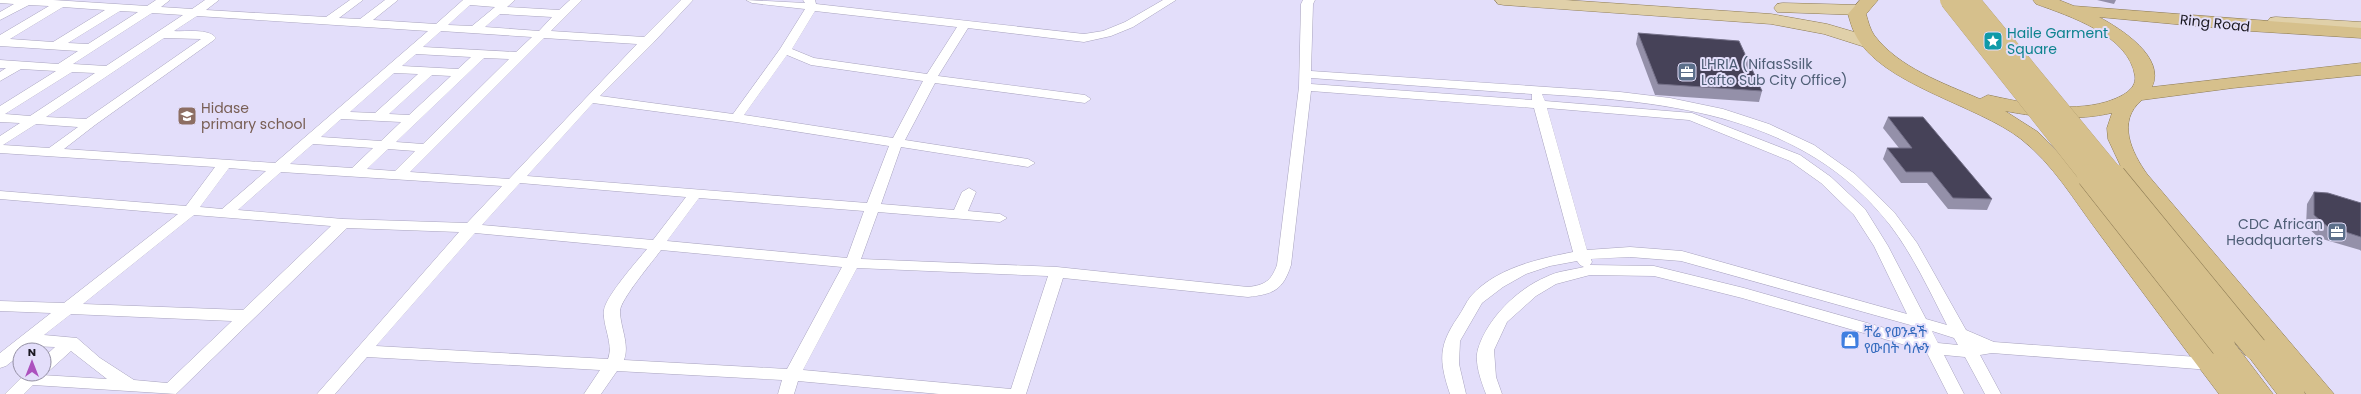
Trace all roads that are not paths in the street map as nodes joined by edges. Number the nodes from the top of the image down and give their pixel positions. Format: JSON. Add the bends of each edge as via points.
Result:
{"nodes":[{"id":1,"x":0,"y":0,"type":"edge"},
{"id":2,"x":164,"y":0,"type":"edge"},
{"id":3,"x":212,"y":0,"type":"edge"},
{"id":4,"x":357,"y":0,"type":"edge"},
{"id":5,"x":392,"y":0,"type":"edge"},
{"id":6,"x":576,"y":0,"type":"edge"},
{"id":7,"x":687,"y":0,"type":"edge"},
{"id":8,"x":752,"y":0,"type":"edge"},
{"id":9,"x":1170,"y":0,"type":"edge"},
{"id":10,"x":1310,"y":0,"type":"edge"},
{"id":11,"x":1504,"y":0,"type":"edge"},
{"id":12,"x":1694,"y":0,"type":"edge"},
{"id":13,"x":1950,"y":0,"type":"edge"},
{"id":14,"x":1969,"y":0,"type":"edge"},
{"id":15,"x":2042,"y":0,"type":"edge"},
{"id":16,"x":24,"y":1,"type":"edge"},
{"id":17,"x":469,"y":1,"type":"edge"},
{"id":18,"x":58,"y":2,"type":"edge"},
{"id":19,"x":810,"y":3,"type":"edge"},
{"id":20,"x":146,"y":5,"type":"edge"},
{"id":21,"x":503,"y":5,"type":"edge"},
{"id":22,"x":1864,"y":5,"type":"edge"},
{"id":23,"x":118,"y":7,"type":"junction"},
{"id":24,"x":2069,"y":9,"type":"junction"},
{"id":25,"x":195,"y":12,"type":"junction"},
{"id":26,"x":562,"y":14,"type":"junction"},
{"id":27,"x":0,"y":17,"type":"edge"},
{"id":28,"x":328,"y":21,"type":"junction"},
{"id":29,"x":2208,"y":21,"type":"junction"},
{"id":30,"x":362,"y":24,"type":"junction"},
{"id":31,"x":966,"y":24,"type":"junction"},
{"id":32,"x":2361,"y":27,"type":"edge"},
{"id":33,"x":437,"y":29,"type":"junction"},
{"id":34,"x":474,"y":31,"type":"junction"},
{"id":35,"x":2361,"y":33,"type":"edge"},
{"id":36,"x":161,"y":34,"type":"junction"},
{"id":37,"x":541,"y":35,"type":"junction"},
{"id":38,"x":0,"y":41,"type":"edge"},
{"id":39,"x":649,"y":41,"type":"junction"},
{"id":40,"x":1868,"y":42,"type":"junction"},
{"id":41,"x":55,"y":46,"type":"junction"},
{"id":42,"x":89,"y":48,"type":"junction"},
{"id":43,"x":413,"y":50,"type":"junction"},
{"id":44,"x":785,"y":50,"type":"junction"},
{"id":45,"x":481,"y":54,"type":"junction"},
{"id":46,"x":520,"y":56,"type":"junction"},
{"id":47,"x":0,"y":64,"type":"edge"},
{"id":48,"x":19,"y":65,"type":"junction"},
{"id":49,"x":65,"y":67,"type":"junction"},
{"id":50,"x":391,"y":69,"type":"junction"},
{"id":51,"x":2361,"y":69,"type":"edge"},
{"id":52,"x":108,"y":70,"type":"junction"},
{"id":53,"x":429,"y":71,"type":"junction"},
{"id":54,"x":462,"y":73,"type":"junction"},
{"id":55,"x":0,"y":77,"type":"edge"},
{"id":56,"x":931,"y":78,"type":"junction"},
{"id":57,"x":1305,"y":81,"type":"junction"},
{"id":58,"x":1945,"y":89,"type":"junction"},
{"id":59,"x":1535,"y":90,"type":"junction"},
{"id":60,"x":2132,"y":98,"type":"junction"},
{"id":61,"x":590,"y":99,"type":"junction"},
{"id":62,"x":1085,"y":99,"type":"dead end"},
{"id":63,"x":1539,"y":104,"type":"junction"},
{"id":64,"x":0,"y":112,"type":"edge"},
{"id":65,"x":339,"y":115,"type":"junction"},
{"id":66,"x":378,"y":117,"type":"junction"},
{"id":67,"x":0,"y":118,"type":"edge"},
{"id":68,"x":736,"y":118,"type":"junction"},
{"id":69,"x":412,"y":119,"type":"junction"},
{"id":70,"x":33,"y":120,"type":"junction"},
{"id":71,"x":90,"y":122,"type":"junction"},
{"id":72,"x":310,"y":140,"type":"junction"},
{"id":73,"x":0,"y":142,"type":"edge"},
{"id":74,"x":896,"y":144,"type":"junction"},
{"id":75,"x":385,"y":145,"type":"junction"},
{"id":76,"x":427,"y":148,"type":"junction"},
{"id":77,"x":0,"y":149,"type":"edge"},
{"id":78,"x":1812,"y":149,"type":"junction"},
{"id":79,"x":52,"y":152,"type":"junction"},
{"id":80,"x":1795,"y":158,"type":"junction"},
{"id":81,"x":1028,"y":163,"type":"dead end"},
{"id":82,"x":224,"y":164,"type":"junction"},
{"id":83,"x":277,"y":168,"type":"junction"},
{"id":84,"x":355,"y":173,"type":"junction"},
{"id":85,"x":398,"y":176,"type":"junction"},
{"id":86,"x":515,"y":181,"type":"junction"},
{"id":87,"x":969,"y":192,"type":"dead end"},
{"id":88,"x":695,"y":194,"type":"junction"},
{"id":89,"x":0,"y":195,"type":"edge"},
{"id":90,"x":872,"y":209,"type":"junction"},
{"id":91,"x":189,"y":212,"type":"junction"},
{"id":92,"x":227,"y":212,"type":"junction"},
{"id":93,"x":959,"y":216,"type":"junction"},
{"id":94,"x":1000,"y":218,"type":"dead end"},
{"id":95,"x":343,"y":223,"type":"junction"},
{"id":96,"x":471,"y":228,"type":"junction"},
{"id":97,"x":659,"y":244,"type":"junction"},
{"id":98,"x":1581,"y":255,"type":"junction"},
{"id":99,"x":852,"y":263,"type":"junction"},
{"id":100,"x":1590,"y":270,"type":"junction"},
{"id":101,"x":1057,"y":272,"type":"junction"},
{"id":102,"x":0,"y":306,"type":"edge"},
{"id":103,"x":66,"y":308,"type":"junction"},
{"id":104,"x":249,"y":316,"type":"junction"},
{"id":105,"x":1920,"y":324,"type":"junction"},
{"id":106,"x":1961,"y":334,"type":"junction"},
{"id":107,"x":30,"y":340,"type":"junction"},
{"id":108,"x":71,"y":342,"type":"junction"},
{"id":109,"x":1992,"y":347,"type":"junction"},
{"id":110,"x":1934,"y":348,"type":"junction"},
{"id":111,"x":364,"y":351,"type":"junction"},
{"id":112,"x":1970,"y":352,"type":"junction"},
{"id":113,"x":2216,"y":355,"type":"junction"},
{"id":114,"x":52,"y":359,"type":"edge"},
{"id":115,"x":0,"y":362,"type":"edge"},
{"id":116,"x":613,"y":366,"type":"junction"},
{"id":117,"x":792,"y":375,"type":"junction"},
{"id":118,"x":52,"y":379,"type":"edge"},
{"id":119,"x":26,"y":382,"type":"edge"},
{"id":120,"x":129,"y":385,"type":"junction"},
{"id":121,"x":168,"y":391,"type":"edge"},
{"id":122,"x":13,"y":394,"type":"edge"},
{"id":123,"x":325,"y":394,"type":"edge"},
{"id":124,"x":591,"y":394,"type":"edge"},
{"id":125,"x":786,"y":394,"type":"edge"},
{"id":126,"x":1007,"y":394,"type":"edge"},
{"id":127,"x":1018,"y":394,"type":"edge"},
{"id":128,"x":1458,"y":394,"type":"edge"},
{"id":129,"x":1494,"y":394,"type":"edge"},
{"id":130,"x":1956,"y":394,"type":"edge"},
{"id":131,"x":1993,"y":394,"type":"edge"},
{"id":132,"x":2233,"y":394,"type":"edge"},
{"id":133,"x":2260,"y":394,"type":"edge"},
{"id":134,"x":2292,"y":394,"type":"edge"},
{"id":135,"x":2321,"y":394,"type":"edge"}],
"edges":[{"from":1,"to":16,"type":"street"},
{"from":2,"to":20,"type":"street"},
{"from":3,"to":25,"type":"street"},
{"from":4,"to":28,"type":"street"},
{"from":5,"to":30,"type":"street"},
{"from":6,"to":26,"type":"street"},
{"from":7,"to":39,"type":"street"},
{"from":8,"to":19,"type":"street"},
{"from":9,"to":31,"type":"street","via":[[1139,22],[1099,37],[1072,37]]},
{"from":10,"to":57,"type":"street","via":[[1307,4]]},
{"from":11,"to":40,"type":"main road","via":[[1771,19],[1827,29]]},
{"from":12,"to":22,"type":"main road","via":[[1800,10]]},
{"from":13,"to":113,"type":"highway","bridge":true},
{"from":14,"to":134,"type":"highway","bridge":true},
{"from":15,"to":24,"type":"highway"},
{"from":16,"to":18,"type":"street"},
{"from":16,"to":27,"type":"street"},
{"from":17,"to":21,"type":"street"},
{"from":17,"to":33,"type":"street"},
{"from":18,"to":23,"type":"street"},
{"from":18,"to":38,"type":"street"},
{"from":19,"to":31,"type":"street"},
{"from":19,"to":44,"type":"street"},
{"from":20,"to":23,"type":"street"},
{"from":20,"to":25,"type":"street"},
{"from":20,"to":42,"type":"street"},
{"from":21,"to":26,"type":"street"},
{"from":21,"to":34,"type":"street"},
{"from":22,"to":40,"type":"highway","via":[[1857,14],[1859,27]]},
{"from":23,"to":41,"type":"street"},
{"from":24,"to":29,"type":"highway","name":"Ring Road"},
{"from":24,"to":60,"type":"highway","via":[[2108,29],[2127,43],[2139,57],[2145,71],[2144,84]]},
{"from":25,"to":28,"type":"street"},
{"from":25,"to":36,"type":"street"},
{"from":26,"to":37,"type":"street"},
{"from":28,"to":30,"type":"street"},
{"from":29,"to":32,"type":"main road"},
{"from":29,"to":35,"type":"highway","name":"Ring Road","via":[[2278,29]]},
{"from":30,"to":33,"type":"street"},
{"from":31,"to":56,"type":"street"},
{"from":33,"to":34,"type":"street"},
{"from":33,"to":43,"type":"street"},
{"from":34,"to":37,"type":"street"},
{"from":36,"to":52,"type":"street"},
{"from":36,"to":71,"type":"street","via":[[210,38]]},
{"from":37,"to":39,"type":"street"},
{"from":37,"to":46,"type":"street"},
{"from":38,"to":41,"type":"street"},
{"from":39,"to":61,"type":"street"},
{"from":40,"to":58,"type":"highway","via":[[1896,65]]},
{"from":41,"to":42,"type":"street"},
{"from":42,"to":49,"type":"street"},
{"from":43,"to":45,"type":"street"},
{"from":43,"to":50,"type":"street"},
{"from":44,"to":56,"type":"street","via":[[811,61]]},
{"from":44,"to":68,"type":"street"},
{"from":45,"to":46,"type":"street"},
{"from":45,"to":54,"type":"street"},
{"from":46,"to":76,"type":"street"},
{"from":47,"to":48,"type":"street"},
{"from":48,"to":49,"type":"street"},
{"from":48,"to":55,"type":"street"},
{"from":49,"to":52,"type":"street"},
{"from":49,"to":64,"type":"street"},
{"from":50,"to":53,"type":"street"},
{"from":50,"to":65,"type":"street"},
{"from":51,"to":60,"type":"highway","via":[[2232,82]]},
{"from":52,"to":70,"type":"street"},
{"from":53,"to":54,"type":"street"},
{"from":53,"to":66,"type":"street"},
{"from":54,"to":69,"type":"street"},
{"from":56,"to":62,"type":"street"},
{"from":56,"to":74,"type":"street"},
{"from":57,"to":59,"type":"street"},
{"from":57,"to":63,"type":"street"},
{"from":57,"to":101,"type":"street","via":[[1284,265],[1279,280],[1268,290],[1248,292]]},
{"from":58,"to":60,"type":"highway","via":[[2015,107],[2050,111],[2082,111],[2109,107]]},
{"from":58,"to":113,"type":"highway","via":[[1987,108],[2034,138],[2071,178]]},
{"from":59,"to":63,"type":"street"},
{"from":59,"to":78,"type":"street","via":[[1629,96],[1694,105],[1767,127]]},
{"from":60,"to":135,"type":"highway","via":[[2120,115],[2117,129],[2128,161],[2193,245]]},
{"from":61,"to":68,"type":"street"},
{"from":61,"to":86,"type":"street"},
{"from":63,"to":80,"type":"street","via":[[1692,117]]},
{"from":63,"to":98,"type":"street"},
{"from":65,"to":66,"type":"street"},
{"from":65,"to":72,"type":"street"},
{"from":66,"to":69,"type":"street"},
{"from":67,"to":70,"type":"street"},
{"from":68,"to":74,"type":"street"},
{"from":69,"to":75,"type":"street"},
{"from":70,"to":71,"type":"street"},
{"from":70,"to":73,"type":"street"},
{"from":71,"to":79,"type":"street"},
{"from":72,"to":75,"type":"street"},
{"from":72,"to":83,"type":"street"},
{"from":74,"to":81,"type":"street"},
{"from":74,"to":90,"type":"street"},
{"from":75,"to":76,"type":"street"},
{"from":75,"to":84,"type":"street"},
{"from":76,"to":85,"type":"street"},
{"from":77,"to":79,"type":"street"},
{"from":78,"to":80,"type":"street"},
{"from":78,"to":106,"type":"street","via":[[1856,181],[1890,215]]},
{"from":79,"to":82,"type":"street"},
{"from":80,"to":105,"type":"street","via":[[1826,180],[1860,212],[1881,246]]},
{"from":82,"to":83,"type":"street"},
{"from":82,"to":91,"type":"street"},
{"from":83,"to":84,"type":"street"},
{"from":83,"to":92,"type":"street"},
{"from":84,"to":85,"type":"street"},
{"from":85,"to":86,"type":"street"},
{"from":86,"to":88,"type":"street"},
{"from":86,"to":96,"type":"street"},
{"from":87,"to":93,"type":"street"},
{"from":88,"to":90,"type":"street"},
{"from":88,"to":97,"type":"street"},
{"from":89,"to":91,"type":"street"},
{"from":90,"to":93,"type":"street"},
{"from":90,"to":99,"type":"street"},
{"from":91,"to":92,"type":"street"},
{"from":91,"to":103,"type":"street"},
{"from":92,"to":95,"type":"street"},
{"from":93,"to":94,"type":"street"},
{"from":95,"to":96,"type":"street"},
{"from":95,"to":104,"type":"street"},
{"from":96,"to":97,"type":"street"},
{"from":96,"to":111,"type":"street"},
{"from":97,"to":99,"type":"street"},
{"from":97,"to":116,"type":"street","via":[[617,299],[612,310],[617,342],[617,358]]},
{"from":98,"to":100,"type":"street"},
{"from":98,"to":105,"type":"street","via":[[1613,252],[1682,256]]},
{"from":98,"to":128,"type":"street","via":[[1551,260],[1501,281],[1477,300],[1453,336],[1451,359]]},
{"from":99,"to":101,"type":"street"},
{"from":99,"to":117,"type":"street"},
{"from":100,"to":110,"type":"street","via":[[1654,271],[1744,293]]},
{"from":100,"to":129,"type":"street","via":[[1551,280],[1531,292],[1501,319],[1486,350],[1488,377]]},
{"from":101,"to":127,"type":"street"},
{"from":102,"to":103,"type":"street"},
{"from":103,"to":104,"type":"street"},
{"from":103,"to":107,"type":"street"},
{"from":104,"to":121,"type":"street"},
{"from":105,"to":106,"type":"street"},
{"from":105,"to":110,"type":"street"},
{"from":106,"to":109,"type":"street"},
{"from":106,"to":112,"type":"street"},
{"from":107,"to":108,"type":"street"},
{"from":107,"to":115,"type":"street"},
{"from":108,"to":114,"type":"street"},
{"from":108,"to":120,"type":"street","via":[[94,362]]},
{"from":109,"to":112,"type":"street"},
{"from":109,"to":113,"type":"street"},
{"from":110,"to":112,"type":"street"},
{"from":110,"to":130,"type":"street"},
{"from":111,"to":116,"type":"street"},
{"from":111,"to":123,"type":"street"},
{"from":112,"to":131,"type":"street"},
{"from":113,"to":132,"type":"highway"},
{"from":113,"to":133,"type":"highway"},
{"from":116,"to":117,"type":"street"},
{"from":116,"to":124,"type":"street"},
{"from":117,"to":125,"type":"street"},
{"from":117,"to":126,"type":"street"},
{"from":118,"to":120,"type":"street"},
{"from":119,"to":122,"type":"street"},
{"from":120,"to":121,"type":"street"}]}
